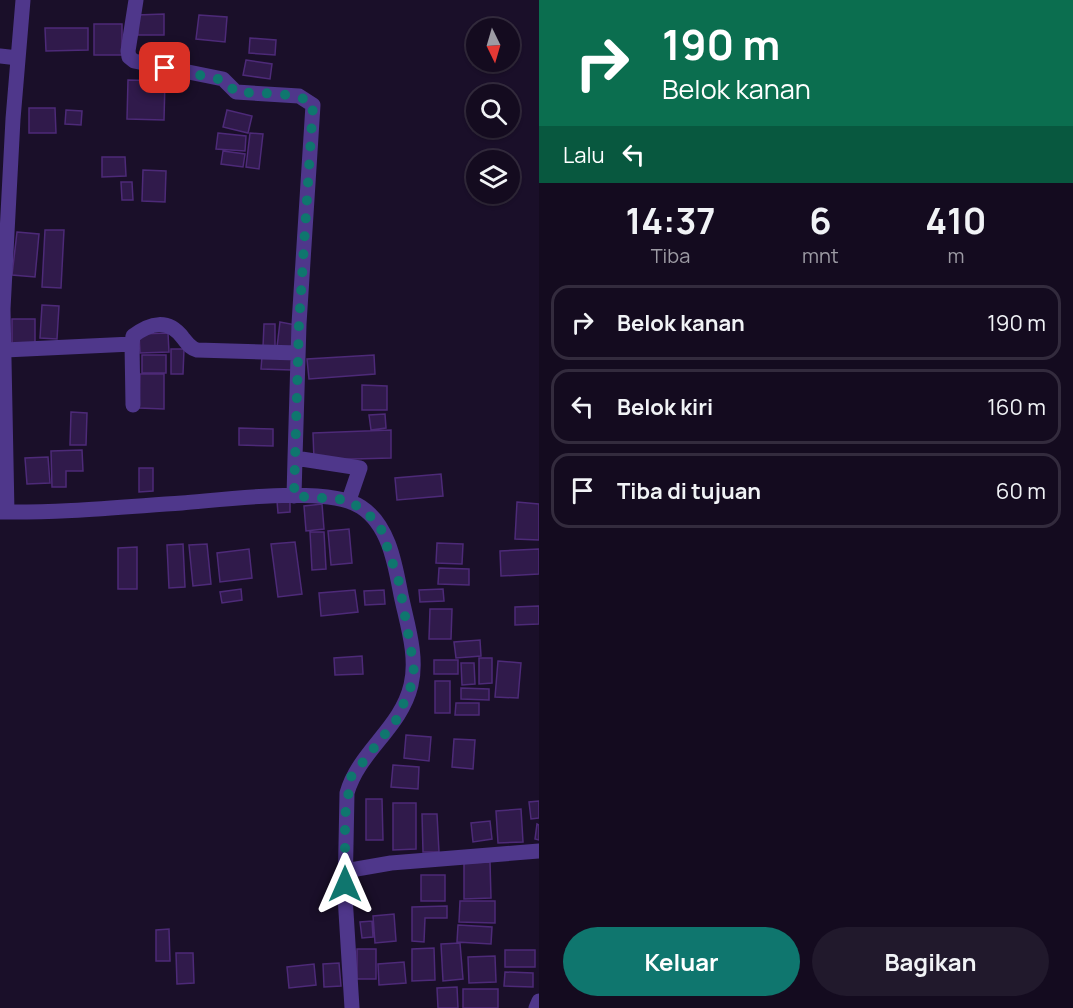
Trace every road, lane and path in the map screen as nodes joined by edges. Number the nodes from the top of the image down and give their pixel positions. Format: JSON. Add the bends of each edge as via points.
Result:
{"nodes":[{"id":1,"x":22,"y":0,"type":"edge"},
{"id":2,"x":136,"y":0,"type":"edge"},
{"id":3,"x":0,"y":56,"type":"edge"},
{"id":4,"x":18,"y":58,"type":"junction"},
{"id":5,"x":132,"y":344,"type":"junction"},
{"id":6,"x":5,"y":350,"type":"junction"},
{"id":7,"x":298,"y":353,"type":"junction"},
{"id":8,"x":133,"y":405,"type":"dead end"},
{"id":9,"x":295,"y":458,"type":"junction"},
{"id":10,"x":294,"y":496,"type":"junction"},
{"id":11,"x":349,"y":500,"type":"junction"},
{"id":12,"x":3,"y":512,"type":"edge"},
{"id":13,"x":539,"y":851,"type":"edge"},
{"id":14,"x":345,"y":871,"type":"junction"},
{"id":15,"x":539,"y":1001,"type":"edge"},
{"id":16,"x":352,"y":1008,"type":"edge"},
{"id":17,"x":536,"y":1008,"type":"edge"}],
"edges":[{"from":1,"to":4,"type":"street"},
{"from":2,"to":7,"type":"street","via":[[129,57],[134,61],[229,85],[236,92],[299,96],[313,105]]},
{"from":3,"to":4,"type":"street"},
{"from":4,"to":6,"type":"street","via":[[3,309]]},
{"from":5,"to":6,"type":"street"},
{"from":5,"to":7,"type":"street","via":[[133,336],[144,327],[165,325],[182,335],[192,349]]},
{"from":5,"to":8,"type":"street"},
{"from":6,"to":12,"type":"street"},
{"from":7,"to":9,"type":"street"},
{"from":9,"to":10,"type":"street"},
{"from":9,"to":11,"type":"street","via":[[360,468]]},
{"from":10,"to":11,"type":"street"},
{"from":10,"to":12,"type":"street"},
{"from":11,"to":14,"type":"street","via":[[379,523],[386,539],[399,582],[414,667],[411,686],[397,719],[351,777],[345,816]]},
{"from":13,"to":14,"type":"street","via":[[391,863]]},
{"from":14,"to":16,"type":"street"},
{"from":15,"to":17,"type":"street"}]}
